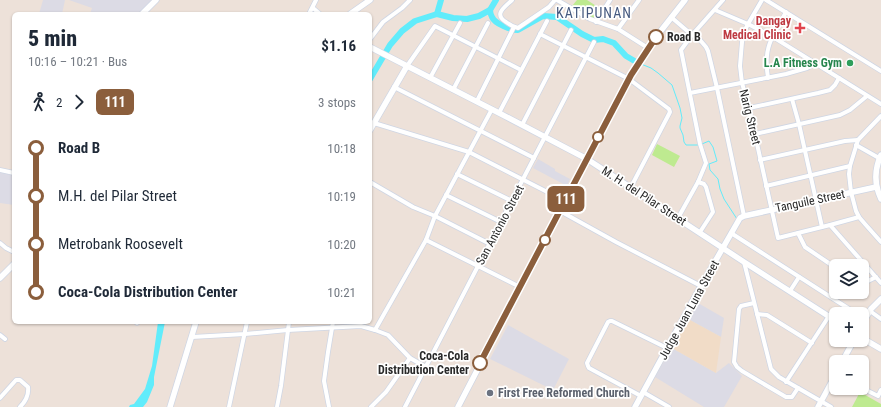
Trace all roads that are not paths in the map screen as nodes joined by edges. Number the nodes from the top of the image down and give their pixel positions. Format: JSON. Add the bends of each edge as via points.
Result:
{"nodes":[{"id":1,"x":156,"y":0,"type":"edge"},
{"id":2,"x":316,"y":0,"type":"edge"},
{"id":3,"x":370,"y":0,"type":"edge"},
{"id":4,"x":410,"y":0,"type":"edge"},
{"id":5,"x":512,"y":0,"type":"edge"},
{"id":6,"x":556,"y":0,"type":"edge"},
{"id":7,"x":610,"y":0,"type":"edge"},
{"id":8,"x":639,"y":0,"type":"edge"},
{"id":9,"x":685,"y":0,"type":"edge"},
{"id":10,"x":723,"y":0,"type":"edge"},
{"id":11,"x":762,"y":0,"type":"edge"},
{"id":12,"x":766,"y":0,"type":"edge"},
{"id":13,"x":313,"y":8,"type":"junction"},
{"id":14,"x":715,"y":10,"type":"junction"},
{"id":15,"x":144,"y":12,"type":"edge"},
{"id":16,"x":310,"y":12,"type":"edge"},
{"id":17,"x":318,"y":12,"type":"edge"},
{"id":18,"x":353,"y":12,"type":"edge"},
{"id":19,"x":786,"y":12,"type":"junction"},
{"id":20,"x":671,"y":17,"type":"junction"},
{"id":21,"x":547,"y":21,"type":"dead end"},
{"id":22,"x":596,"y":22,"type":"junction"},
{"id":23,"x":460,"y":23,"type":"dead end"},
{"id":24,"x":488,"y":23,"type":"dead end"},
{"id":25,"x":748,"y":24,"type":"junction"},
{"id":26,"x":618,"y":29,"type":"junction"},
{"id":27,"x":513,"y":30,"type":"junction"},
{"id":28,"x":571,"y":30,"type":"dead end"},
{"id":29,"x":540,"y":34,"type":"junction"},
{"id":30,"x":693,"y":34,"type":"junction"},
{"id":31,"x":372,"y":36,"type":"edge"},
{"id":32,"x":453,"y":36,"type":"junction"},
{"id":33,"x":773,"y":37,"type":"junction"},
{"id":34,"x":594,"y":42,"type":"dead end"},
{"id":35,"x":563,"y":46,"type":"junction"},
{"id":36,"x":476,"y":47,"type":"junction"},
{"id":37,"x":372,"y":48,"type":"edge"},
{"id":38,"x":648,"y":48,"type":"junction"},
{"id":39,"x":587,"y":57,"type":"junction"},
{"id":40,"x":498,"y":59,"type":"junction"},
{"id":41,"x":816,"y":63,"type":"junction"},
{"id":42,"x":407,"y":66,"type":"junction"},
{"id":43,"x":521,"y":70,"type":"junction"},
{"id":44,"x":881,"y":70,"type":"edge"},
{"id":45,"x":430,"y":78,"type":"junction"},
{"id":46,"x":768,"y":78,"type":"junction"},
{"id":47,"x":839,"y":78,"type":"junction"},
{"id":48,"x":629,"y":79,"type":"junction"},
{"id":49,"x":742,"y":83,"type":"junction"},
{"id":50,"x":394,"y":87,"type":"junction"},
{"id":51,"x":717,"y":88,"type":"junction"},
{"id":52,"x":453,"y":90,"type":"junction"},
{"id":53,"x":690,"y":93,"type":"junction"},
{"id":54,"x":867,"y":96,"type":"junction"},
{"id":55,"x":792,"y":99,"type":"junction"},
{"id":56,"x":477,"y":101,"type":"junction"},
{"id":57,"x":881,"y":104,"type":"edge"},
{"id":58,"x":749,"y":108,"type":"junction"},
{"id":59,"x":492,"y":109,"type":"junction"},
{"id":60,"x":499,"y":113,"type":"junction"},
{"id":61,"x":881,"y":116,"type":"edge"},
{"id":62,"x":374,"y":122,"type":"junction"},
{"id":63,"x":799,"y":124,"type":"junction"},
{"id":64,"x":522,"y":125,"type":"junction"},
{"id":65,"x":372,"y":126,"type":"edge"},
{"id":66,"x":480,"y":130,"type":"junction"},
{"id":67,"x":755,"y":134,"type":"junction"},
{"id":68,"x":545,"y":136,"type":"junction"},
{"id":69,"x":858,"y":140,"type":"junction"},
{"id":70,"x":856,"y":145,"type":"junction"},
{"id":71,"x":805,"y":150,"type":"junction"},
{"id":72,"x":469,"y":152,"type":"junction"},
{"id":73,"x":880,"y":157,"type":"edge"},
{"id":74,"x":534,"y":158,"type":"junction"},
{"id":75,"x":587,"y":159,"type":"junction"},
{"id":76,"x":760,"y":160,"type":"junction"},
{"id":77,"x":850,"y":166,"type":"junction"},
{"id":78,"x":0,"y":170,"type":"edge"},
{"id":79,"x":12,"y":172,"type":"edge"},
{"id":80,"x":457,"y":174,"type":"junction"},
{"id":81,"x":811,"y":175,"type":"junction"},
{"id":82,"x":523,"y":180,"type":"junction"},
{"id":83,"x":698,"y":182,"type":"junction"},
{"id":84,"x":372,"y":183,"type":"edge"},
{"id":85,"x":766,"y":186,"type":"junction"},
{"id":86,"x":876,"y":186,"type":"junction"},
{"id":87,"x":631,"y":187,"type":"junction"},
{"id":88,"x":851,"y":192,"type":"junction"},
{"id":89,"x":446,"y":195,"type":"junction"},
{"id":90,"x":881,"y":198,"type":"edge"},
{"id":91,"x":817,"y":200,"type":"junction"},
{"id":92,"x":512,"y":201,"type":"junction"},
{"id":93,"x":565,"y":201,"type":"junction"},
{"id":94,"x":771,"y":210,"type":"junction"},
{"id":95,"x":560,"y":211,"type":"junction"},
{"id":96,"x":435,"y":216,"type":"junction"},
{"id":97,"x":744,"y":216,"type":"junction"},
{"id":98,"x":859,"y":217,"type":"junction"},
{"id":99,"x":678,"y":218,"type":"junction"},
{"id":100,"x":501,"y":222,"type":"junction"},
{"id":101,"x":830,"y":225,"type":"junction"},
{"id":102,"x":822,"y":227,"type":"junction"},
{"id":103,"x":700,"y":232,"type":"junction"},
{"id":104,"x":798,"y":233,"type":"junction"},
{"id":105,"x":731,"y":234,"type":"junction"},
{"id":106,"x":426,"y":240,"type":"junction"},
{"id":107,"x":881,"y":242,"type":"edge"},
{"id":108,"x":0,"y":243,"type":"edge"},
{"id":109,"x":490,"y":244,"type":"junction"},
{"id":110,"x":723,"y":248,"type":"junction"},
{"id":111,"x":12,"y":251,"type":"edge"},
{"id":112,"x":744,"y":262,"type":"junction"},
{"id":113,"x":829,"y":263,"type":"edge"},
{"id":114,"x":478,"y":265,"type":"junction"},
{"id":115,"x":12,"y":266,"type":"edge"},
{"id":116,"x":799,"y":277,"type":"junction"},
{"id":117,"x":876,"y":277,"type":"junction"},
{"id":118,"x":0,"y":278,"type":"edge"},
{"id":119,"x":869,"y":280,"type":"edge"},
{"id":120,"x":881,"y":283,"type":"edge"},
{"id":121,"x":701,"y":286,"type":"junction"},
{"id":122,"x":520,"y":287,"type":"junction"},
{"id":123,"x":790,"y":291,"type":"junction"},
{"id":124,"x":881,"y":299,"type":"edge"},
{"id":125,"x":754,"y":303,"type":"junction"},
{"id":126,"x":846,"y":307,"type":"edge"},
{"id":127,"x":870,"y":311,"type":"joint"},
{"id":128,"x":757,"y":314,"type":"junction"},
{"id":129,"x":829,"y":316,"type":"joint"},
{"id":130,"x":881,"y":319,"type":"edge"},
{"id":131,"x":195,"y":324,"type":"edge"},
{"id":132,"x":247,"y":324,"type":"edge"},
{"id":133,"x":288,"y":324,"type":"edge"},
{"id":134,"x":333,"y":324,"type":"edge"},
{"id":135,"x":332,"y":327,"type":"junction"},
{"id":136,"x":288,"y":330,"type":"junction"},
{"id":137,"x":375,"y":330,"type":"junction"},
{"id":138,"x":245,"y":334,"type":"junction"},
{"id":139,"x":0,"y":335,"type":"edge"},
{"id":140,"x":192,"y":337,"type":"junction"},
{"id":141,"x":5,"y":339,"type":"dead end"},
{"id":142,"x":869,"y":342,"type":"edge"},
{"id":143,"x":812,"y":343,"type":"junction"},
{"id":144,"x":668,"y":348,"type":"junction"},
{"id":145,"x":881,"y":349,"type":"edge"},
{"id":146,"x":410,"y":358,"type":"junction"},
{"id":147,"x":426,"y":367,"type":"junction"},
{"id":148,"x":786,"y":382,"type":"junction"},
{"id":149,"x":829,"y":387,"type":"edge"},
{"id":150,"x":798,"y":388,"type":"junction"},
{"id":151,"x":881,"y":390,"type":"edge"},
{"id":152,"x":869,"y":392,"type":"edge"},
{"id":153,"x":642,"y":394,"type":"junction"},
{"id":154,"x":0,"y":398,"type":"edge"},
{"id":155,"x":821,"y":401,"type":"junction"},
{"id":156,"x":20,"y":407,"type":"edge"},
{"id":157,"x":170,"y":407,"type":"edge"},
{"id":158,"x":229,"y":407,"type":"edge"},
{"id":159,"x":277,"y":407,"type":"edge"},
{"id":160,"x":328,"y":407,"type":"edge"},
{"id":161,"x":370,"y":407,"type":"edge"},
{"id":162,"x":405,"y":407,"type":"edge"},
{"id":163,"x":458,"y":407,"type":"edge"},
{"id":164,"x":635,"y":407,"type":"edge"},
{"id":165,"x":669,"y":407,"type":"edge"},
{"id":166,"x":818,"y":407,"type":"edge"},
{"id":167,"x":831,"y":407,"type":"edge"}],
"edges":[{"from":1,"to":15,"type":"street"},
{"from":2,"to":13,"type":"street"},
{"from":3,"to":18,"type":"street"},
{"from":4,"to":31,"type":"street","via":[[383,22]]},
{"from":5,"to":27,"type":"street","via":[[501,11],[500,18]]},
{"from":6,"to":22,"type":"street"},
{"from":6,"to":27,"type":"street"},
{"from":7,"to":22,"type":"street"},
{"from":8,"to":26,"type":"street"},
{"from":9,"to":20,"type":"street"},
{"from":10,"to":14,"type":"street"},
{"from":11,"to":25,"type":"street","name":"Narig Street"},
{"from":12,"to":19,"type":"street"},
{"from":13,"to":16,"type":"street"},
{"from":13,"to":17,"type":"street"},
{"from":14,"to":25,"type":"street"},
{"from":14,"to":30,"type":"street"},
{"from":19,"to":33,"type":"street"},
{"from":19,"to":44,"type":"street"},
{"from":20,"to":30,"type":"street"},
{"from":20,"to":38,"type":"street"},
{"from":21,"to":29,"type":"street"},
{"from":22,"to":26,"type":"street"},
{"from":23,"to":32,"type":"street"},
{"from":24,"to":36,"type":"street"},
{"from":25,"to":33,"type":"street"},
{"from":25,"to":49,"type":"street","name":"Narig Street","via":[[741,50]]},
{"from":26,"to":38,"type":"street"},
{"from":27,"to":40,"type":"street"},
{"from":28,"to":35,"type":"street"},
{"from":29,"to":35,"type":"street"},
{"from":29,"to":43,"type":"street"},
{"from":30,"to":51,"type":"street","via":[[706,46]]},
{"from":30,"to":53,"type":"street","via":[[681,50]]},
{"from":32,"to":36,"type":"street"},
{"from":32,"to":42,"type":"street","via":[[435,26]]},
{"from":32,"to":45,"type":"street"},
{"from":33,"to":41,"type":"street"},
{"from":33,"to":46,"type":"street","via":[[767,56]]},
{"from":34,"to":39,"type":"street","name":"San Antonio Street"},
{"from":35,"to":39,"type":"street"},
{"from":35,"to":64,"type":"street"},
{"from":36,"to":40,"type":"street"},
{"from":36,"to":52,"type":"street"},
{"from":37,"to":42,"type":"street","name":"M. H. del Pilar Street"},
{"from":38,"to":48,"type":"street"},
{"from":39,"to":48,"type":"street"},
{"from":39,"to":68,"type":"street","name":"San Antonio Street"},
{"from":40,"to":43,"type":"street"},
{"from":40,"to":56,"type":"street"},
{"from":41,"to":46,"type":"street","via":[[807,68]]},
{"from":41,"to":47,"type":"street"},
{"from":42,"to":45,"type":"street","name":"M. H. del Pilar Street"},
{"from":42,"to":50,"type":"street"},
{"from":43,"to":60,"type":"street"},
{"from":45,"to":52,"type":"street","name":"M. H. del Pilar Street"},
{"from":46,"to":49,"type":"street"},
{"from":47,"to":54,"type":"street"},
{"from":47,"to":55,"type":"street","via":[[830,90]]},
{"from":48,"to":75,"type":"street"},
{"from":48,"to":87,"type":"street","via":[[670,112]]},
{"from":49,"to":51,"type":"street"},
{"from":49,"to":58,"type":"street","name":"Narig Street"},
{"from":50,"to":62,"type":"street"},
{"from":50,"to":66,"type":"street"},
{"from":51,"to":53,"type":"street"},
{"from":51,"to":97,"type":"street"},
{"from":52,"to":56,"type":"street","name":"M. H. del Pilar Street"},
{"from":53,"to":83,"type":"street","via":[[706,163]]},
{"from":54,"to":57,"type":"street"},
{"from":54,"to":63,"type":"street","via":[[840,115]]},
{"from":55,"to":58,"type":"street"},
{"from":55,"to":63,"type":"street"},
{"from":56,"to":59,"type":"street","name":"M. H. del Pilar Street"},
{"from":58,"to":67,"type":"street","name":"Narig Street"},
{"from":59,"to":60,"type":"street","name":"M. H. del Pilar Street"},
{"from":59,"to":66,"type":"street"},
{"from":60,"to":64,"type":"street","name":"M. H. del Pilar Street"},
{"from":61,"to":69,"type":"street"},
{"from":62,"to":65,"type":"street"},
{"from":62,"to":72,"type":"street"},
{"from":63,"to":67,"type":"street"},
{"from":63,"to":71,"type":"street"},
{"from":64,"to":68,"type":"street","name":"M. H. del Pilar Street"},
{"from":66,"to":72,"type":"street"},
{"from":66,"to":74,"type":"street"},
{"from":67,"to":76,"type":"street","name":"Narig Street"},
{"from":68,"to":74,"type":"street","name":"San Antonio Street"},
{"from":68,"to":75,"type":"street","name":"M. H. del Pilar Street"},
{"from":69,"to":70,"type":"street"},
{"from":69,"to":71,"type":"street"},
{"from":70,"to":73,"type":"street"},
{"from":70,"to":77,"type":"street"},
{"from":71,"to":76,"type":"street"},
{"from":71,"to":81,"type":"street"},
{"from":72,"to":80,"type":"street"},
{"from":72,"to":82,"type":"street"},
{"from":73,"to":86,"type":"street"},
{"from":74,"to":82,"type":"street","name":"San Antonio Street"},
{"from":75,"to":87,"type":"street","name":"M. H. del Pilar Street"},
{"from":75,"to":93,"type":"street"},
{"from":76,"to":85,"type":"street","name":"Narig Street"},
{"from":77,"to":81,"type":"street"},
{"from":77,"to":88,"type":"street"},
{"from":78,"to":79,"type":"street"},
{"from":80,"to":89,"type":"street"},
{"from":80,"to":92,"type":"street"},
{"from":81,"to":85,"type":"street"},
{"from":81,"to":91,"type":"street"},
{"from":82,"to":92,"type":"street","name":"San Antonio Street"},
{"from":82,"to":93,"type":"street"},
{"from":83,"to":99,"type":"street"},
{"from":83,"to":103,"type":"street","via":[[706,187],[713,212]]},
{"from":84,"to":96,"type":"street","via":[[413,207]]},
{"from":85,"to":94,"type":"street","name":"Narig Street"},
{"from":86,"to":88,"type":"street","name":"Tanguile Street"},
{"from":86,"to":90,"type":"street"},
{"from":87,"to":99,"type":"street","name":"M. H. del Pilar Street"},
{"from":88,"to":91,"type":"street","name":"Tanguile Street"},
{"from":88,"to":98,"type":"street"},
{"from":89,"to":96,"type":"street"},
{"from":89,"to":100,"type":"street"},
{"from":91,"to":94,"type":"street","name":"Tanguile Street"},
{"from":91,"to":102,"type":"street"},
{"from":92,"to":100,"type":"street","name":"San Antonio Street"},
{"from":93,"to":95,"type":"street"},
{"from":94,"to":97,"type":"street","name":"Tanguile Street"},
{"from":94,"to":104,"type":"street","name":"Narig Street","via":[[778,238]]},
{"from":95,"to":121,"type":"street"},
{"from":95,"to":122,"type":"street"},
{"from":96,"to":106,"type":"street"},
{"from":96,"to":109,"type":"street"},
{"from":97,"to":105,"type":"street","name":"Judge Juan Luna Street","via":[[740,218]]},
{"from":98,"to":101,"type":"street"},
{"from":98,"to":107,"type":"street"},
{"from":99,"to":103,"type":"street","name":"M. H. del Pilar Street"},
{"from":100,"to":109,"type":"street","name":"San Antonio Street"},
{"from":101,"to":102,"type":"street"},
{"from":101,"to":117,"type":"street"},
{"from":102,"to":104,"type":"street"},
{"from":103,"to":110,"type":"street","name":"M. H. del Pilar Street"},
{"from":104,"to":113,"type":"street","via":[[805,248]]},
{"from":105,"to":110,"type":"street","name":"Judge Juan Luna Street"},
{"from":105,"to":116,"type":"street"},
{"from":106,"to":114,"type":"street"},
{"from":106,"to":137,"type":"street"},
{"from":108,"to":111,"type":"street"},
{"from":109,"to":114,"type":"street","name":"San Antonio Street"},
{"from":110,"to":112,"type":"street","name":"M. H. del Pilar Street"},
{"from":110,"to":121,"type":"street","name":"Judge Juan Luna Street"},
{"from":112,"to":123,"type":"street","name":"M. H. del Pilar Street"},
{"from":112,"to":125,"type":"street"},
{"from":114,"to":122,"type":"street"},
{"from":114,"to":147,"type":"street","name":"San Antonio Street"},
{"from":115,"to":118,"type":"street"},
{"from":116,"to":123,"type":"street"},
{"from":116,"to":126,"type":"street"},
{"from":117,"to":119,"type":"street"},
{"from":117,"to":120,"type":"street"},
{"from":121,"to":144,"type":"street","name":"Judge Juan Luna Street"},
{"from":122,"to":163,"type":"street"},
{"from":123,"to":129,"type":"street","name":"M. H. del Pilar Street"},
{"from":124,"to":127,"type":"street"},
{"from":125,"to":128,"type":"street"},
{"from":125,"to":150,"type":"street","via":[[738,309],[734,362],[742,371],[788,397],[792,397]]},
{"from":127,"to":130,"type":"street"},
{"from":128,"to":143,"type":"street","via":[[767,315]]},
{"from":128,"to":148,"type":"street","via":[[771,369]]},
{"from":129,"to":143,"type":"street"},
{"from":131,"to":140,"type":"street"},
{"from":132,"to":138,"type":"street"},
{"from":133,"to":136,"type":"street"},
{"from":134,"to":135,"type":"street"},
{"from":135,"to":136,"type":"street"},
{"from":135,"to":137,"type":"street","via":[[361,326]]},
{"from":135,"to":160,"type":"street","via":[[324,381]]},
{"from":136,"to":138,"type":"street"},
{"from":136,"to":159,"type":"street"},
{"from":137,"to":146,"type":"street","via":[[388,335]]},
{"from":138,"to":140,"type":"street"},
{"from":138,"to":158,"type":"street"},
{"from":139,"to":141,"type":"street"},
{"from":140,"to":157,"type":"street"},
{"from":142,"to":145,"type":"street"},
{"from":143,"to":148,"type":"street"},
{"from":144,"to":153,"type":"street","name":"Judge Juan Luna Street"},
{"from":144,"to":153,"type":"street","via":[[608,322],[587,364],[589,368]]},
{"from":146,"to":147,"type":"street"},
{"from":146,"to":161,"type":"street","via":[[386,392]]},
{"from":147,"to":162,"type":"street","name":"San Antonio Street"},
{"from":148,"to":150,"type":"street"},
{"from":149,"to":155,"type":"street"},
{"from":150,"to":155,"type":"street"},
{"from":151,"to":152,"type":"street","via":[[878,396]]},
{"from":153,"to":164,"type":"street","name":"Judge Juan Luna Street"},
{"from":153,"to":165,"type":"street"},
{"from":154,"to":156,"type":"street","via":[[16,380],[20,380],[28,387],[26,401]]},
{"from":155,"to":166,"type":"street"},
{"from":155,"to":167,"type":"street"}]}
